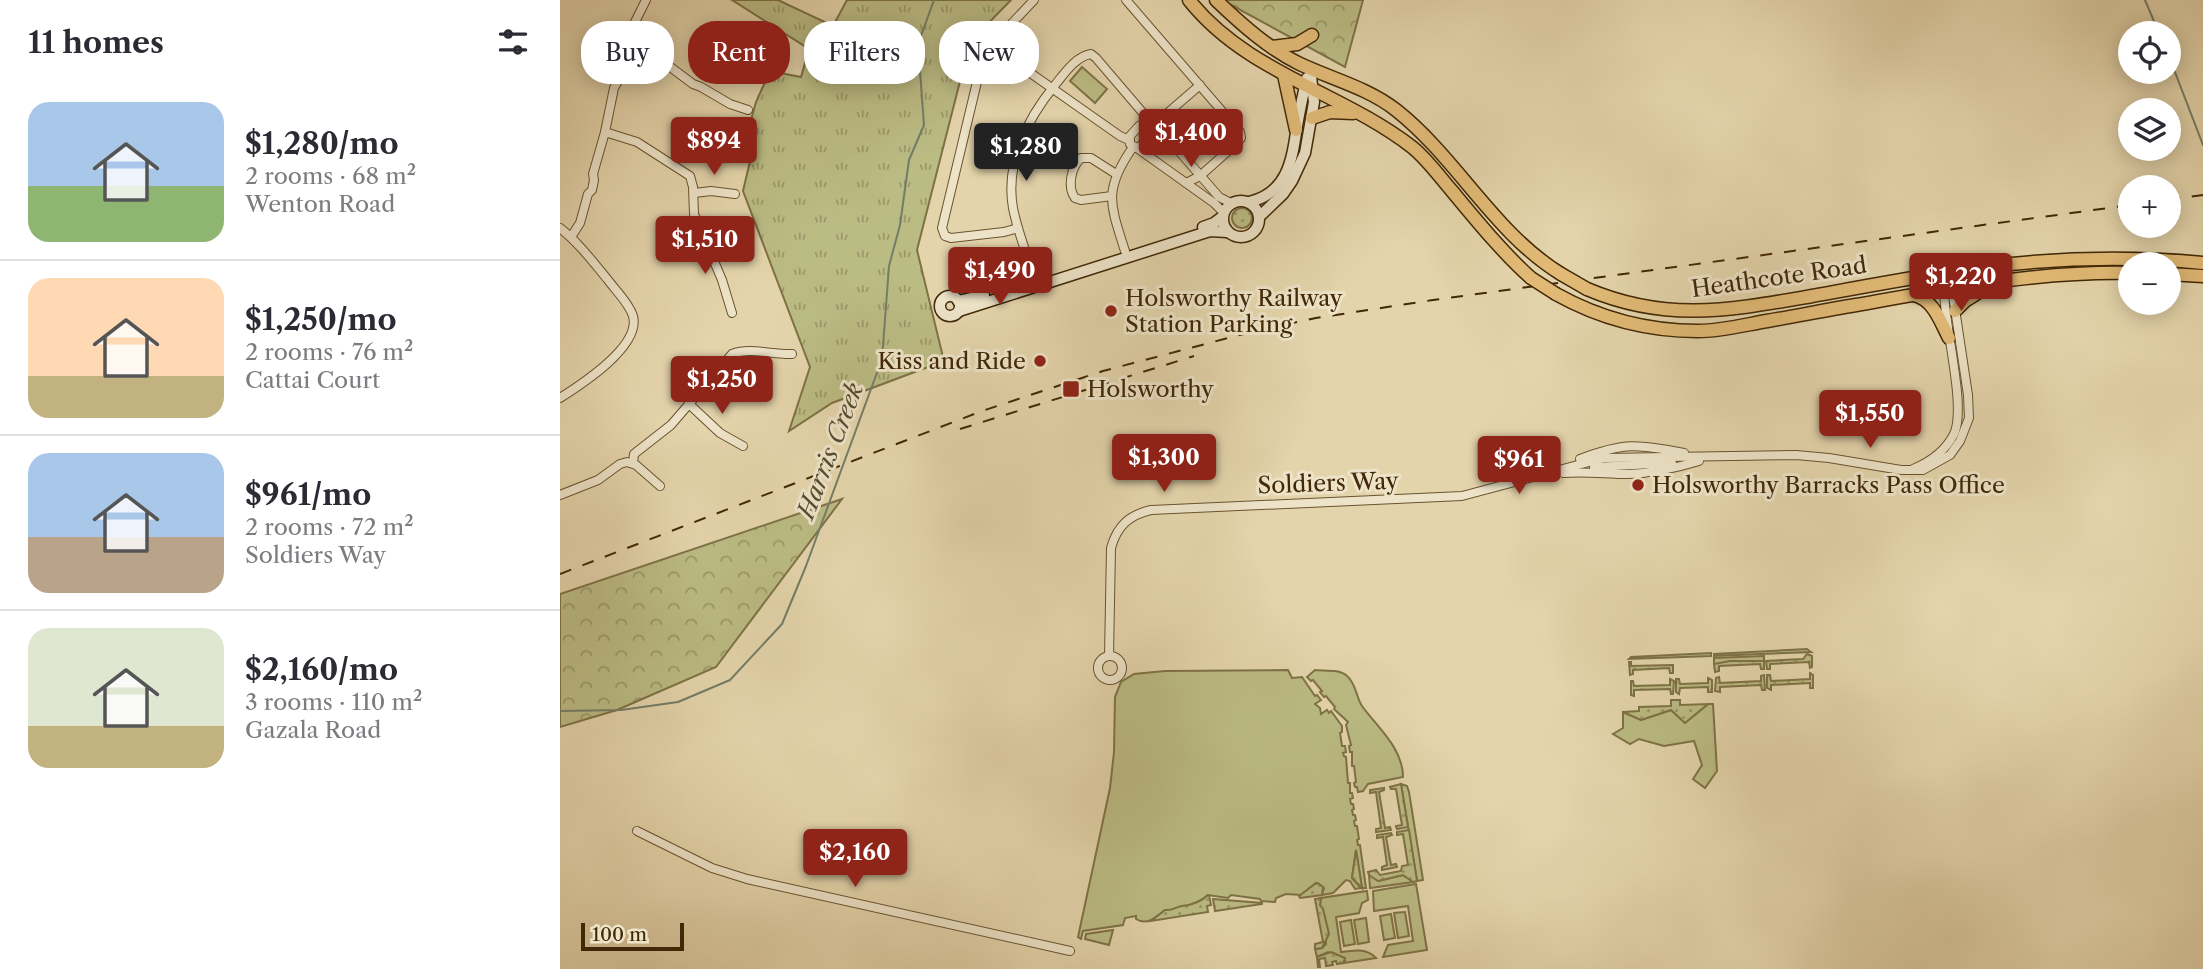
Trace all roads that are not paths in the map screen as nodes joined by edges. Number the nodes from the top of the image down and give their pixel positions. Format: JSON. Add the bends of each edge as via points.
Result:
{"nodes":[{"id":1,"x":646,"y":0,"type":"edge"},
{"id":2,"x":1034,"y":0,"type":"edge"},
{"id":3,"x":1126,"y":0,"type":"edge"},
{"id":4,"x":1189,"y":0,"type":"edge"},
{"id":5,"x":1216,"y":0,"type":"edge"},
{"id":6,"x":635,"y":21,"type":"edge"},
{"id":7,"x":1015,"y":21,"type":"edge"},
{"id":8,"x":1312,"y":36,"type":"dead end"},
{"id":9,"x":1272,"y":47,"type":"junction"},
{"id":10,"x":1310,"y":68,"type":"junction"},
{"id":11,"x":674,"y":69,"type":"edge"},
{"id":12,"x":1284,"y":75,"type":"junction"},
{"id":13,"x":1039,"y":80,"type":"edge"},
{"id":14,"x":616,"y":84,"type":"edge"},
{"id":15,"x":976,"y":84,"type":"edge"},
{"id":16,"x":1200,"y":85,"type":"junction"},
{"id":17,"x":1309,"y":87,"type":"junction"},
{"id":18,"x":1052,"y":89,"type":"junction"},
{"id":19,"x":748,"y":110,"type":"dead end"},
{"id":20,"x":1357,"y":113,"type":"junction"},
{"id":21,"x":1312,"y":118,"type":"junction"},
{"id":22,"x":1154,"y":124,"type":"junction"},
{"id":23,"x":1296,"y":130,"type":"junction"},
{"id":24,"x":605,"y":132,"type":"junction"},
{"id":25,"x":1133,"y":145,"type":"junction"},
{"id":26,"x":1116,"y":174,"type":"junction"},
{"id":27,"x":1200,"y":176,"type":"junction"},
{"id":28,"x":1186,"y":183,"type":"junction"},
{"id":29,"x":694,"y":193,"type":"junction"},
{"id":30,"x":735,"y":194,"type":"dead end"},
{"id":31,"x":1112,"y":196,"type":"junction"},
{"id":32,"x":1249,"y":202,"type":"junction"},
{"id":33,"x":1225,"y":211,"type":"junction"},
{"id":34,"x":1259,"y":217,"type":"junction"},
{"id":35,"x":560,"y":228,"type":"edge"},
{"id":36,"x":1018,"y":228,"type":"junction"},
{"id":37,"x":1227,"y":232,"type":"junction"},
{"id":38,"x":571,"y":237,"type":"junction"},
{"id":39,"x":1125,"y":251,"type":"junction"},
{"id":40,"x":2203,"y":263,"type":"edge"},
{"id":41,"x":1945,"y":272,"type":"junction"},
{"id":42,"x":2118,"y":273,"type":"edge"},
{"id":43,"x":2181,"y":275,"type":"edge"},
{"id":44,"x":2203,"y":276,"type":"edge"},
{"id":45,"x":1036,"y":282,"type":"junction"},
{"id":46,"x":1995,"y":282,"type":"junction"},
{"id":47,"x":1948,"y":290,"type":"junction"},
{"id":48,"x":1914,"y":295,"type":"junction"},
{"id":49,"x":958,"y":306,"type":"dead end"},
{"id":50,"x":1955,"y":311,"type":"junction"},
{"id":51,"x":732,"y":313,"type":"dead end"},
{"id":52,"x":1949,"y":338,"type":"junction"},
{"id":53,"x":793,"y":354,"type":"dead end"},
{"id":54,"x":560,"y":398,"type":"edge"},
{"id":55,"x":689,"y":404,"type":"junction"},
{"id":56,"x":743,"y":446,"type":"dead end"},
{"id":57,"x":1707,"y":458,"type":"junction"},
{"id":58,"x":633,"y":463,"type":"junction"},
{"id":59,"x":1906,"y":470,"type":"junction"},
{"id":60,"x":1546,"y":474,"type":"junction"},
{"id":61,"x":660,"y":486,"type":"dead end"},
{"id":62,"x":560,"y":495,"type":"edge"},
{"id":63,"x":1109,"y":656,"type":"dead end"},
{"id":64,"x":637,"y":831,"type":"dead end"},
{"id":65,"x":1070,"y":951,"type":"dead end"}],
"edges":[{"from":1,"to":6,"type":"street"},
{"from":2,"to":7,"type":"street"},
{"from":3,"to":16,"type":"street"},
{"from":4,"to":12,"type":"main road","name":"Heathcote Road","via":[[1233,42]]},
{"from":5,"to":9,"type":"main road","name":"Heathcote Road"},
{"from":8,"to":9,"type":"main road","via":[[1297,44]]},
{"from":9,"to":10,"type":"main road","name":"Heathcote Road"},
{"from":10,"to":17,"type":"street"},
{"from":10,"to":41,"type":"main road","name":"Heathcote Road","bridge":true,"via":[[1354,86],[1400,113],[1519,241],[1587,289],[1627,303],[1701,312]]},
{"from":11,"to":19,"type":"street","via":[[693,84]]},
{"from":12,"to":17,"type":"main road","name":"Heathcote Road"},
{"from":12,"to":23,"type":"main road"},
{"from":13,"to":18,"type":"street"},
{"from":14,"to":24,"type":"street"},
{"from":15,"to":36,"type":"street","via":[[942,228],[951,238]]},
{"from":16,"to":22,"type":"street"},
{"from":16,"to":27,"type":"street","via":[[1241,135]]},
{"from":17,"to":20,"type":"main road","name":"Heathcote Road"},
{"from":17,"to":21,"type":"street","via":[[1314,102]]},
{"from":17,"to":23,"type":"street"},
{"from":18,"to":22,"type":"street","via":[[1080,58],[1091,54]]},
{"from":18,"to":25,"type":"street"},
{"from":18,"to":36,"type":"street","via":[[1028,124],[1016,156],[1012,196]]},
{"from":20,"to":21,"type":"main road","via":[[1330,111]]},
{"from":20,"to":48,"type":"main road","name":"Heathcote Road","bridge":true,"via":[[1419,154],[1531,278],[1589,311],[1633,324],[1700,331]]},
{"from":21,"to":34,"type":"street","via":[[1305,153],[1292,181]]},
{"from":22,"to":25,"type":"street","via":[[1149,140]]},
{"from":22,"to":25,"type":"street","via":[[1139,126]]},
{"from":22,"to":27,"type":"street"},
{"from":23,"to":32,"type":"street","via":[[1285,176],[1265,197]]},
{"from":24,"to":29,"type":"street","via":[[637,142],[684,172],[692,180]]},
{"from":24,"to":38,"type":"street","via":[[592,190]]},
{"from":25,"to":26,"type":"street"},
{"from":25,"to":28,"type":"street"},
{"from":26,"to":31,"type":"street"},
{"from":26,"to":31,"type":"street","via":[[1088,157],[1077,161],[1074,168],[1071,189],[1075,198]]},
{"from":27,"to":28,"type":"street"},
{"from":27,"to":33,"type":"street"},
{"from":28,"to":33,"type":"street"},
{"from":29,"to":30,"type":"street"},
{"from":29,"to":51,"type":"street"},
{"from":31,"to":39,"type":"street"},
{"from":32,"to":33,"type":"street","via":[[1238,201]]},
{"from":32,"to":34,"type":"street"},
{"from":33,"to":37,"type":"street"},
{"from":33,"to":39,"type":"street","via":[[1211,225]]},
{"from":34,"to":37,"type":"street","via":[[1249,235],[1236,237]]},
{"from":35,"to":38,"type":"street"},
{"from":36,"to":45,"type":"street"},
{"from":37,"to":45,"type":"street","via":[[1210,231]]},
{"from":38,"to":54,"type":"street","via":[[627,304],[634,327],[629,339],[592,376]]},
{"from":39,"to":45,"type":"street"},
{"from":40,"to":41,"type":"main road","name":"Heathcote Road","via":[[2105,259]]},
{"from":41,"to":47,"type":"street"},
{"from":42,"to":46,"type":"main road","name":"Heathcote Road"},
{"from":43,"to":44,"type":"main road"},
{"from":45,"to":49,"type":"street"},
{"from":46,"to":47,"type":"main road","name":"Heathcote Road"},
{"from":46,"to":50,"type":"main road"},
{"from":47,"to":48,"type":"main road","name":"Heathcote Road"},
{"from":47,"to":50,"type":"street","name":"Soldiers Way"},
{"from":47,"to":52,"type":"street"},
{"from":48,"to":52,"type":"main road","via":[[1930,303]]},
{"from":50,"to":59,"type":"street","name":"Soldiers Way","via":[[1969,405],[1966,430],[1942,461],[1923,470]]},
{"from":52,"to":59,"type":"street","via":[[1957,426],[1935,458]]},
{"from":53,"to":55,"type":"street","via":[[736,352]]},
{"from":55,"to":56,"type":"street","via":[[720,433]]},
{"from":55,"to":58,"type":"street","via":[[633,457]]},
{"from":57,"to":59,"type":"street","name":"Soldiers Way","via":[[1796,455]]},
{"from":57,"to":60,"type":"street","name":"Soldiers Way","via":[[1630,474]]},
{"from":57,"to":60,"type":"street","name":"Soldiers Way","via":[[1621,446]]},
{"from":58,"to":61,"type":"street"},
{"from":58,"to":62,"type":"street","via":[[623,463],[598,480]]},
{"from":60,"to":63,"type":"street","name":"Soldiers Way","via":[[1462,496],[1139,513],[1119,528],[1111,548]]},
{"from":64,"to":65,"type":"street","via":[[747,879]]}]}
